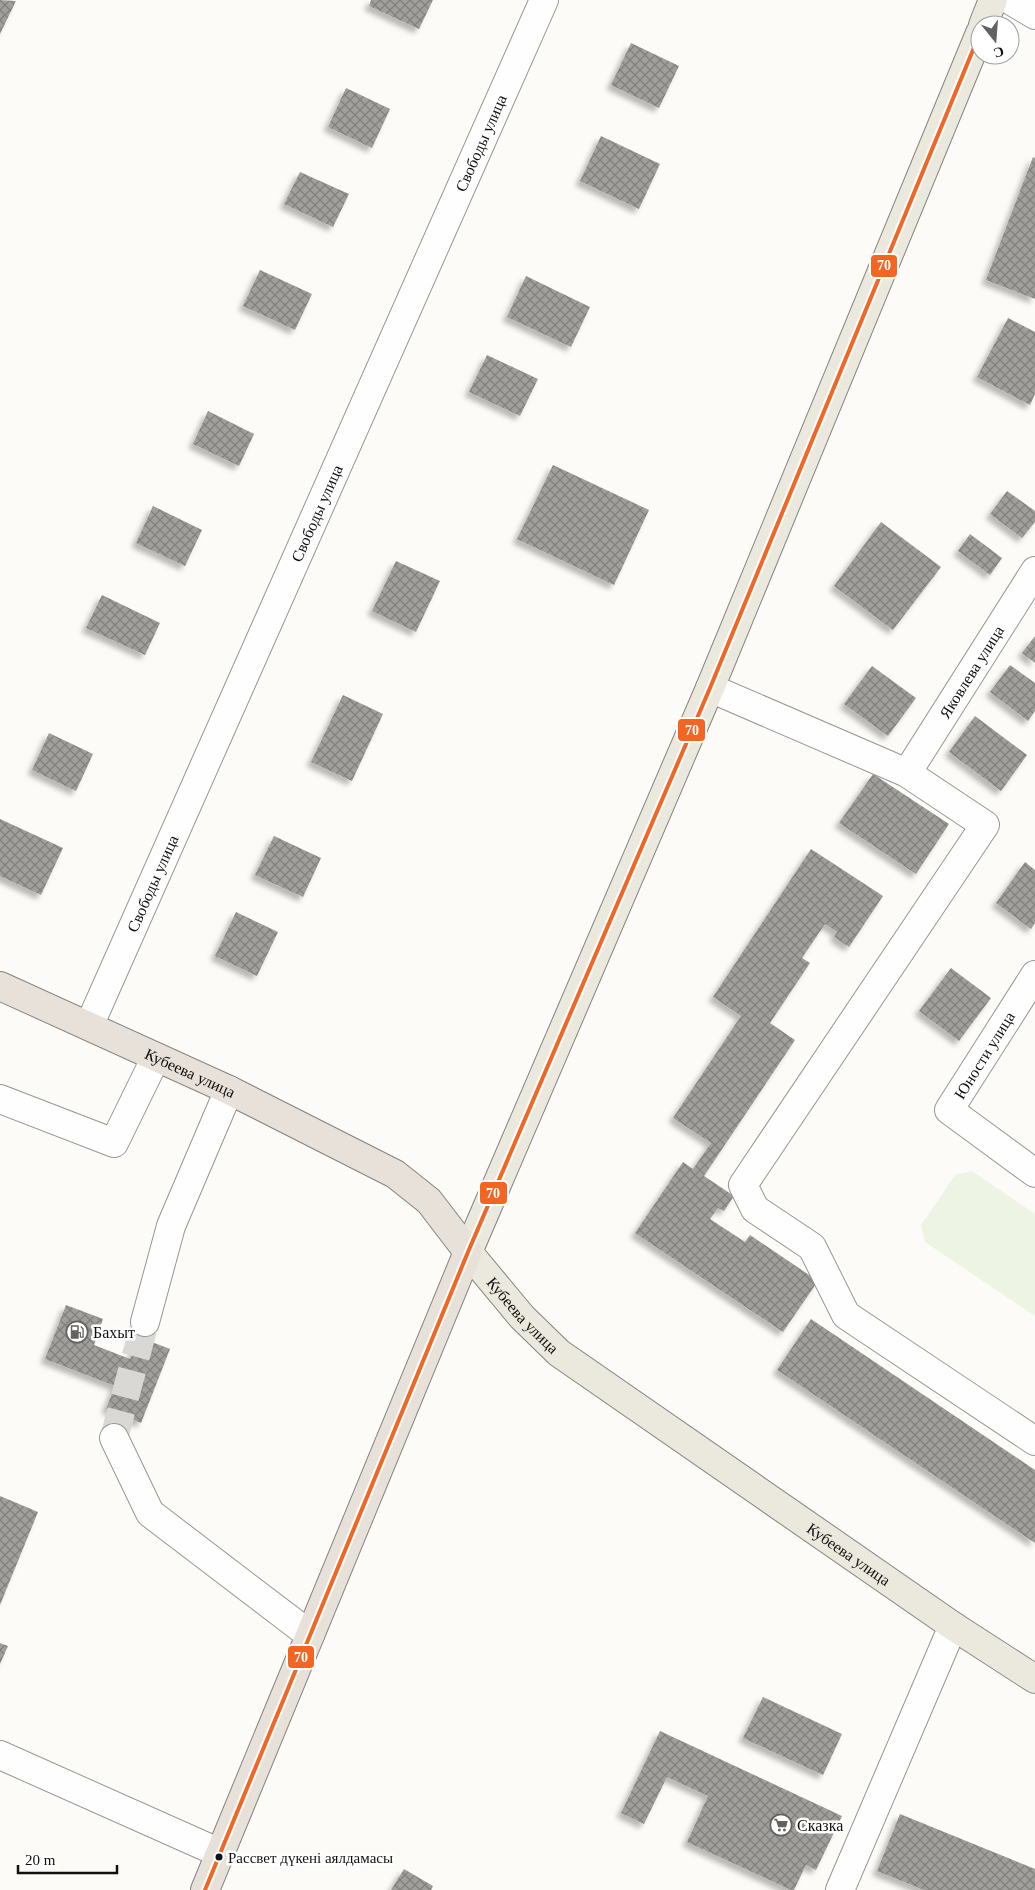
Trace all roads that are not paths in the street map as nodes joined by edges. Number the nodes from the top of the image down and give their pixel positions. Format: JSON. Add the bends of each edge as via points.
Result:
{"nodes":[{"id":1,"x":544,"y":0,"type":"edge"},
{"id":2,"x":994,"y":0,"type":"edge"},
{"id":3,"x":1010,"y":0,"type":"edge"},
{"id":4,"x":987,"y":15,"type":"edge"},
{"id":5,"x":1035,"y":15,"type":"edge"},
{"id":6,"x":970,"y":57,"type":"edge"},
{"id":7,"x":1035,"y":571,"type":"edge"},
{"id":8,"x":710,"y":688,"type":"junction"},
{"id":9,"x":907,"y":774,"type":"junction"},
{"id":10,"x":1035,"y":975,"type":"edge"},
{"id":11,"x":0,"y":986,"type":"edge"},
{"id":12,"x":88,"y":1026,"type":"junction"},
{"id":13,"x":156,"y":1057,"type":"junction"},
{"id":14,"x":229,"y":1090,"type":"junction"},
{"id":15,"x":0,"y":1099,"type":"edge"},
{"id":16,"x":1035,"y":1173,"type":"edge"},
{"id":17,"x":468,"y":1252,"type":"junction"},
{"id":18,"x":145,"y":1322,"type":"tunnel mouth"},
{"id":19,"x":114,"y":1438,"type":"tunnel mouth"},
{"id":20,"x":1035,"y":1441,"type":"edge"},
{"id":21,"x":953,"y":1626,"type":"junction"},
{"id":22,"x":310,"y":1635,"type":"junction"},
{"id":23,"x":1035,"y":1679,"type":"edge"},
{"id":24,"x":0,"y":1756,"type":"edge"},
{"id":25,"x":220,"y":1853,"type":"junction"},
{"id":26,"x":204,"y":1890,"type":"edge"},
{"id":27,"x":840,"y":1890,"type":"edge"}],
"edges":[{"from":1,"to":12,"type":"street","name":"Свободы улица"},
{"from":2,"to":4,"type":"main road"},
{"from":3,"to":5,"type":"street"},
{"from":6,"to":8,"type":"main road"},
{"from":7,"to":9,"type":"street","name":"Яковлева улица"},
{"from":8,"to":9,"type":"street"},
{"from":8,"to":17,"type":"main road"},
{"from":9,"to":20,"type":"street","via":[[985,826],[744,1185],[755,1209],[812,1247],[846,1314]]},
{"from":10,"to":16,"type":"street","name":"Юности улица","via":[[949,1110]]},
{"from":11,"to":12,"type":"highway","name":"Кубеева улица"},
{"from":12,"to":13,"type":"highway","name":"Кубеева улица"},
{"from":13,"to":14,"type":"highway","name":"Кубеева улица"},
{"from":13,"to":15,"type":"street","via":[[114,1143]]},
{"from":14,"to":17,"type":"highway","name":"Кубеева улица","via":[[395,1174],[429,1201]]},
{"from":14,"to":18,"type":"street","via":[[171,1226]]},
{"from":17,"to":21,"type":"main road","name":"Кубеева улица","via":[[522,1317],[558,1353]]},
{"from":17,"to":22,"type":"highway"},
{"from":19,"to":22,"type":"street","via":[[150,1513]]},
{"from":21,"to":23,"type":"main road","name":"Кубеева улица"},
{"from":21,"to":27,"type":"street"},
{"from":22,"to":25,"type":"highway"},
{"from":24,"to":25,"type":"street"},
{"from":25,"to":26,"type":"highway"}]}
